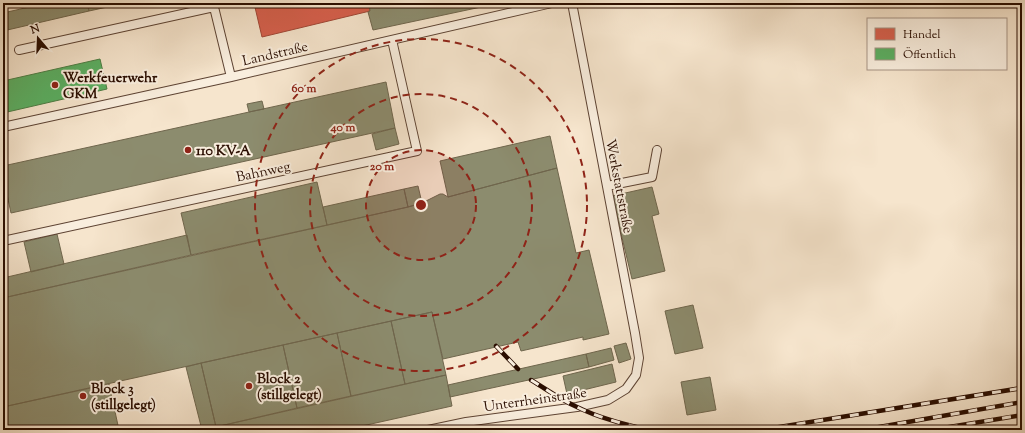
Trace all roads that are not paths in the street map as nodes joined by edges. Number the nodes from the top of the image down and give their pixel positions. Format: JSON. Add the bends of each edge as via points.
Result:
{"nodes":[{"id":1,"x":552,"y":3,"type":"edge"},
{"id":2,"x":572,"y":3,"type":"edge"},
{"id":3,"x":214,"y":5,"type":"edge"},
{"id":4,"x":392,"y":40,"type":"junction"},
{"id":5,"x":19,"y":50,"type":"dead end"},
{"id":6,"x":231,"y":77,"type":"junction"},
{"id":7,"x":3,"y":127,"type":"edge"},
{"id":8,"x":657,"y":150,"type":"dead end"},
{"id":9,"x":607,"y":186,"type":"junction"},
{"id":10,"x":3,"y":241,"type":"edge"},
{"id":11,"x":636,"y":375,"type":"joint"},
{"id":12,"x":428,"y":430,"type":"edge"}],
"edges":[{"from":1,"to":4,"type":"lane","name":"Landstraße"},
{"from":2,"to":9,"type":"lane","name":"Werkstattstraße"},
{"from":3,"to":5,"type":"lane"},
{"from":3,"to":6,"type":"lane"},
{"from":4,"to":6,"type":"lane","name":"Landstraße"},
{"from":4,"to":10,"type":"lane","name":"Bahnweg","via":[[417,151]]},
{"from":6,"to":7,"type":"lane","name":"Landstraße"},
{"from":8,"to":9,"type":"lane","via":[[652,177]]},
{"from":9,"to":11,"type":"lane","name":"Werkstattstraße","via":[[640,358]]},
{"from":11,"to":12,"type":"lane","name":"Unterrheinstraße","via":[[626,390],[608,400]]}]}
